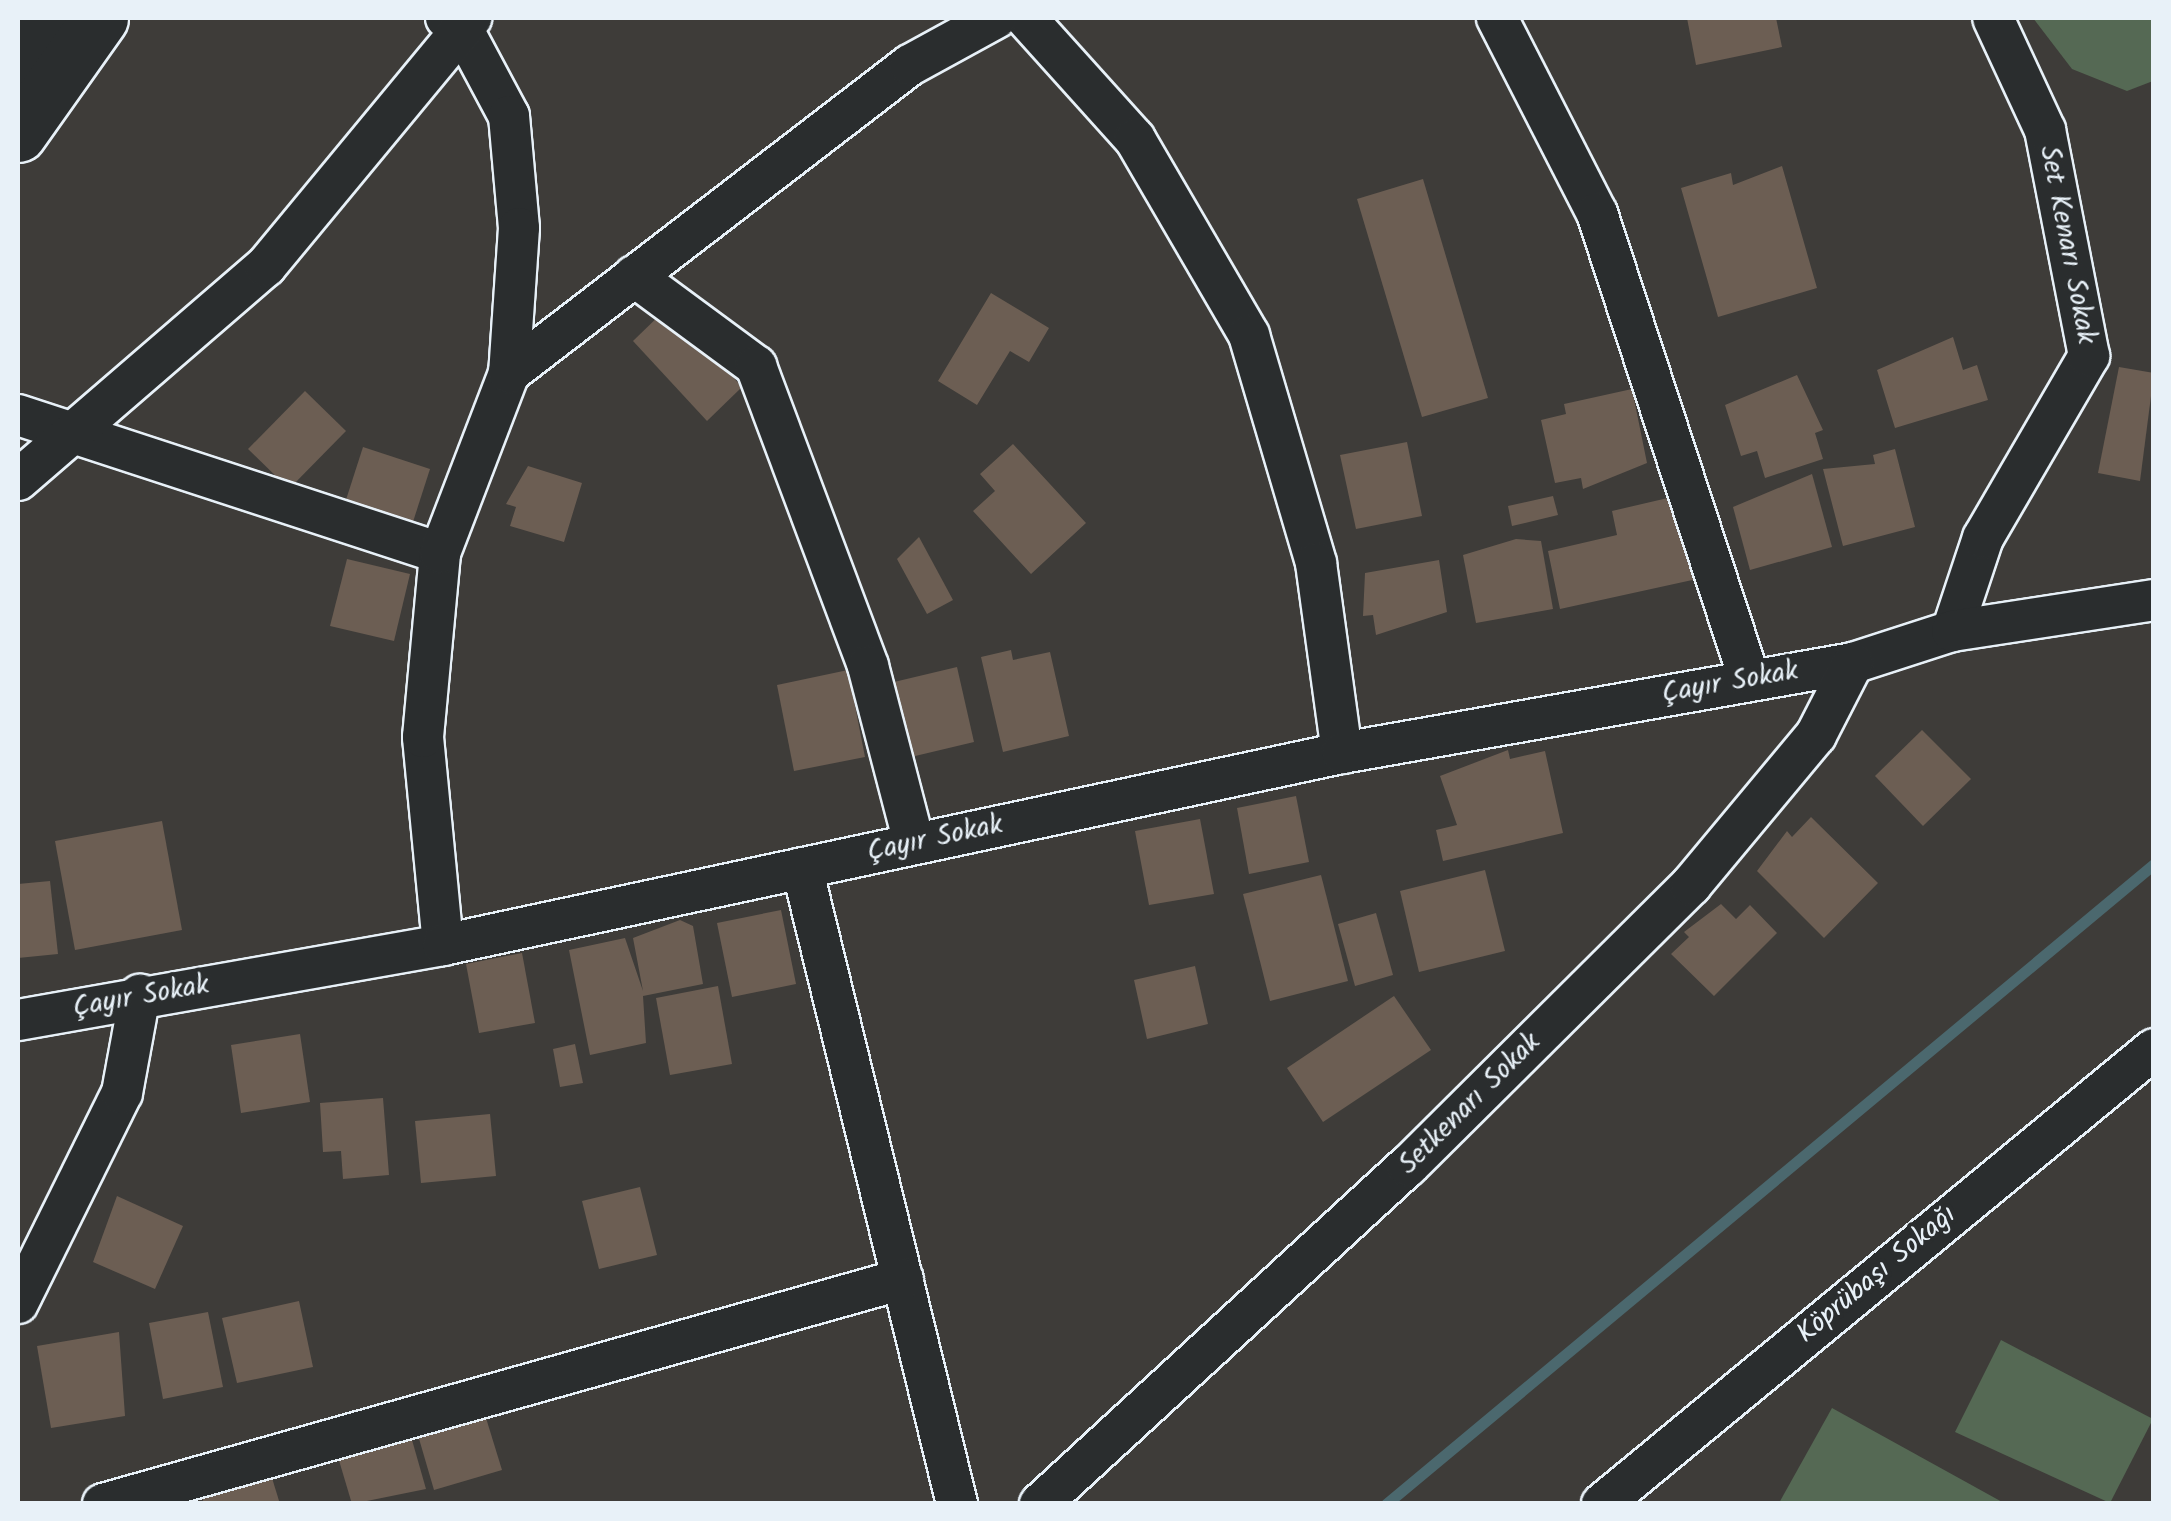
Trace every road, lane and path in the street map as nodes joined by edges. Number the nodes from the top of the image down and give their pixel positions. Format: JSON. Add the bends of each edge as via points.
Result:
{"nodes":[{"id":1,"x":50,"y":18,"type":"edge"},
{"id":2,"x":100,"y":18,"type":"edge"},
{"id":3,"x":996,"y":18,"type":"edge"},
{"id":4,"x":1026,"y":18,"type":"edge"},
{"id":5,"x":1497,"y":18,"type":"edge"},
{"id":6,"x":1993,"y":18,"type":"edge"},
{"id":7,"x":459,"y":21,"type":"edge"},
{"id":8,"x":18,"y":68,"type":"edge"},
{"id":9,"x":18,"y":134,"type":"edge"},
{"id":10,"x":634,"y":276,"type":"junction"},
{"id":11,"x":509,"y":373,"type":"junction"},
{"id":12,"x":18,"y":415,"type":"edge"},
{"id":13,"x":76,"y":435,"type":"junction"},
{"id":14,"x":18,"y":480,"type":"edge"},
{"id":15,"x":440,"y":552,"type":"junction"},
{"id":16,"x":2154,"y":600,"type":"edge"},
{"id":17,"x":1952,"y":631,"type":"junction"},
{"id":18,"x":1853,"y":663,"type":"junction"},
{"id":19,"x":1749,"y":679,"type":"junction"},
{"id":20,"x":1342,"y":753,"type":"junction"},
{"id":21,"x":914,"y":843,"type":"junction"},
{"id":22,"x":802,"y":868,"type":"junction"},
{"id":23,"x":442,"y":945,"type":"junction"},
{"id":24,"x":140,"y":995,"type":"junction"},
{"id":25,"x":18,"y":1020,"type":"edge"},
{"id":26,"x":2154,"y":1050,"type":"edge"},
{"id":27,"x":903,"y":1280,"type":"junction"},
{"id":28,"x":18,"y":1303,"type":"edge"},
{"id":29,"x":104,"y":1504,"type":"edge"},
{"id":30,"x":956,"y":1504,"type":"edge"},
{"id":31,"x":1040,"y":1504,"type":"edge"},
{"id":32,"x":1602,"y":1504,"type":"edge"}],
"edges":[{"from":1,"to":8,"type":"main road"},
{"from":2,"to":9,"type":"main road"},
{"from":3,"to":10,"type":"street","via":[[910,65]]},
{"from":4,"to":20,"type":"street","via":[[1135,139],[1249,335],[1316,564]]},
{"from":5,"to":19,"type":"street","via":[[1597,214]]},
{"from":6,"to":17,"type":"street","name":"Set Kenarı Sokak","via":[[2045,130],[2089,356],[1983,538]]},
{"from":7,"to":11,"type":"street","via":[[509,116],[519,228]]},
{"from":7,"to":13,"type":"street","via":[[266,266]]},
{"from":10,"to":11,"type":"street"},
{"from":10,"to":21,"type":"street","via":[[756,366],[868,666]]},
{"from":11,"to":15,"type":"street"},
{"from":12,"to":13,"type":"street"},
{"from":13,"to":14,"type":"street"},
{"from":13,"to":15,"type":"street"},
{"from":15,"to":23,"type":"street","via":[[424,736]]},
{"from":16,"to":17,"type":"street","name":"Çayır Sokak"},
{"from":17,"to":18,"type":"street","name":"Çayır Sokak"},
{"from":18,"to":19,"type":"street","name":"Çayır Sokak"},
{"from":18,"to":31,"type":"street","name":"Setkenarı Sokak","via":[[1816,735],[1691,884],[1408,1166]]},
{"from":19,"to":20,"type":"street","name":"Çayır Sokak"},
{"from":20,"to":21,"type":"street","name":"Çayır Sokak"},
{"from":21,"to":22,"type":"street","name":"Çayır Sokak"},
{"from":22,"to":23,"type":"street","name":"Çayır Sokak"},
{"from":22,"to":27,"type":"street"},
{"from":23,"to":24,"type":"street","name":"Çayır Sokak"},
{"from":24,"to":25,"type":"street","name":"Çayır Sokak"},
{"from":24,"to":28,"type":"street","via":[[122,1093]]},
{"from":26,"to":32,"type":"street","name":"Köprübaşı Sokağı"},
{"from":27,"to":29,"type":"street"},
{"from":27,"to":30,"type":"street"}]}
